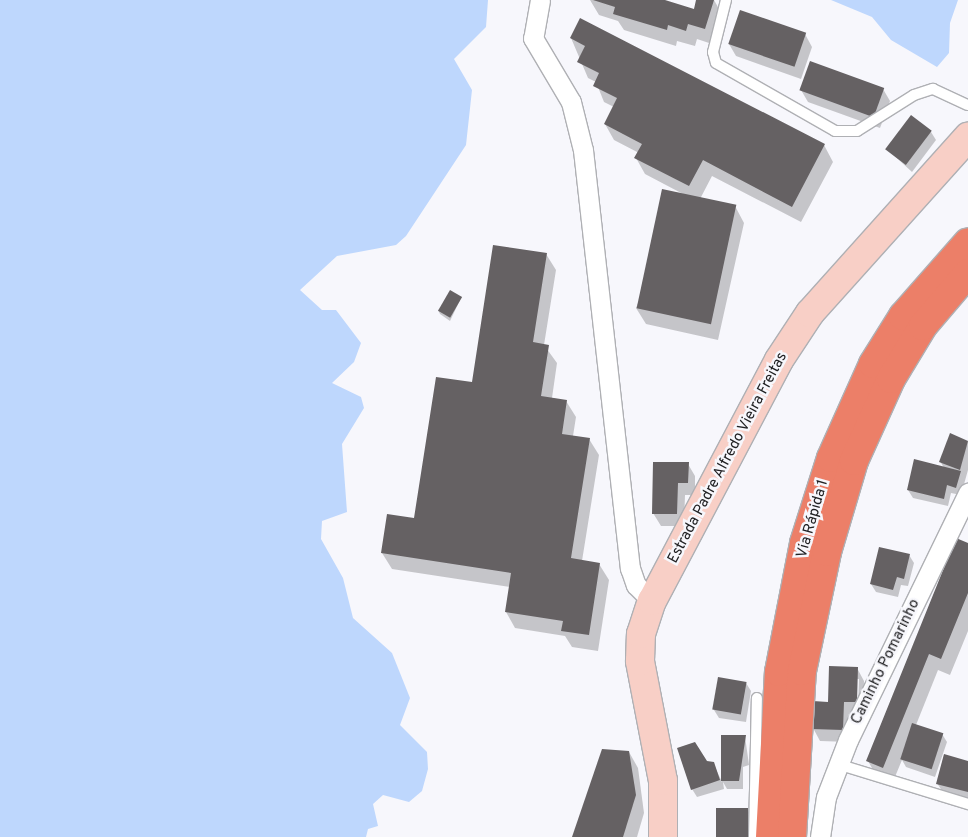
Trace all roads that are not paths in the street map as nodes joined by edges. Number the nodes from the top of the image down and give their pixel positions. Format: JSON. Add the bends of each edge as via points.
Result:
{"nodes":[{"id":1,"x":539,"y":0,"type":"edge"},
{"id":2,"x":726,"y":0,"type":"edge"},
{"id":3,"x":968,"y":105,"type":"edge"},
{"id":4,"x":968,"y":137,"type":"edge"},
{"id":5,"x":968,"y":242,"type":"edge"},
{"id":6,"x":968,"y":273,"type":"edge"},
{"id":7,"x":968,"y":493,"type":"edge"},
{"id":8,"x":652,"y":601,"type":"junction"},
{"id":9,"x":758,"y":698,"type":"dead end"},
{"id":10,"x":847,"y":767,"type":"dead end"},
{"id":11,"x":968,"y":804,"type":"edge"},
{"id":12,"x":663,"y":837,"type":"edge"},
{"id":13,"x":754,"y":837,"type":"edge"},
{"id":14,"x":770,"y":837,"type":"edge"},
{"id":15,"x":792,"y":837,"type":"edge"},
{"id":16,"x":820,"y":837,"type":"edge"}],
"edges":[{"from":1,"to":8,"type":"street","via":[[533,38],[571,102],[583,150],[630,568],[636,585]]},
{"from":2,"to":3,"type":"lane","via":[[713,52],[716,63],[835,131],[857,131],[914,95],[933,89]]},
{"from":4,"to":8,"type":"main road","name":"Estrada Padre Alfredo Vieira Freitas","via":[[810,313],[779,360]]},
{"from":5,"to":14,"type":"highway","name":"Via Rápida 1","via":[[903,316],[878,356],[831,458],[804,543],[779,672]]},
{"from":6,"to":15,"type":"highway","name":"Via Rápida 1","via":[[923,326],[891,379],[854,461],[827,552],[802,671]]},
{"from":7,"to":16,"type":"street","name":"Caminho Pomarinho","via":[[848,740],[826,797]]},
{"from":8,"to":12,"type":"main road","name":"Estrada Padre Alfredo Vieira Freitas","via":[[640,661],[663,782]]},
{"from":9,"to":13,"type":"lane"},
{"from":10,"to":11,"type":"lane"}]}
